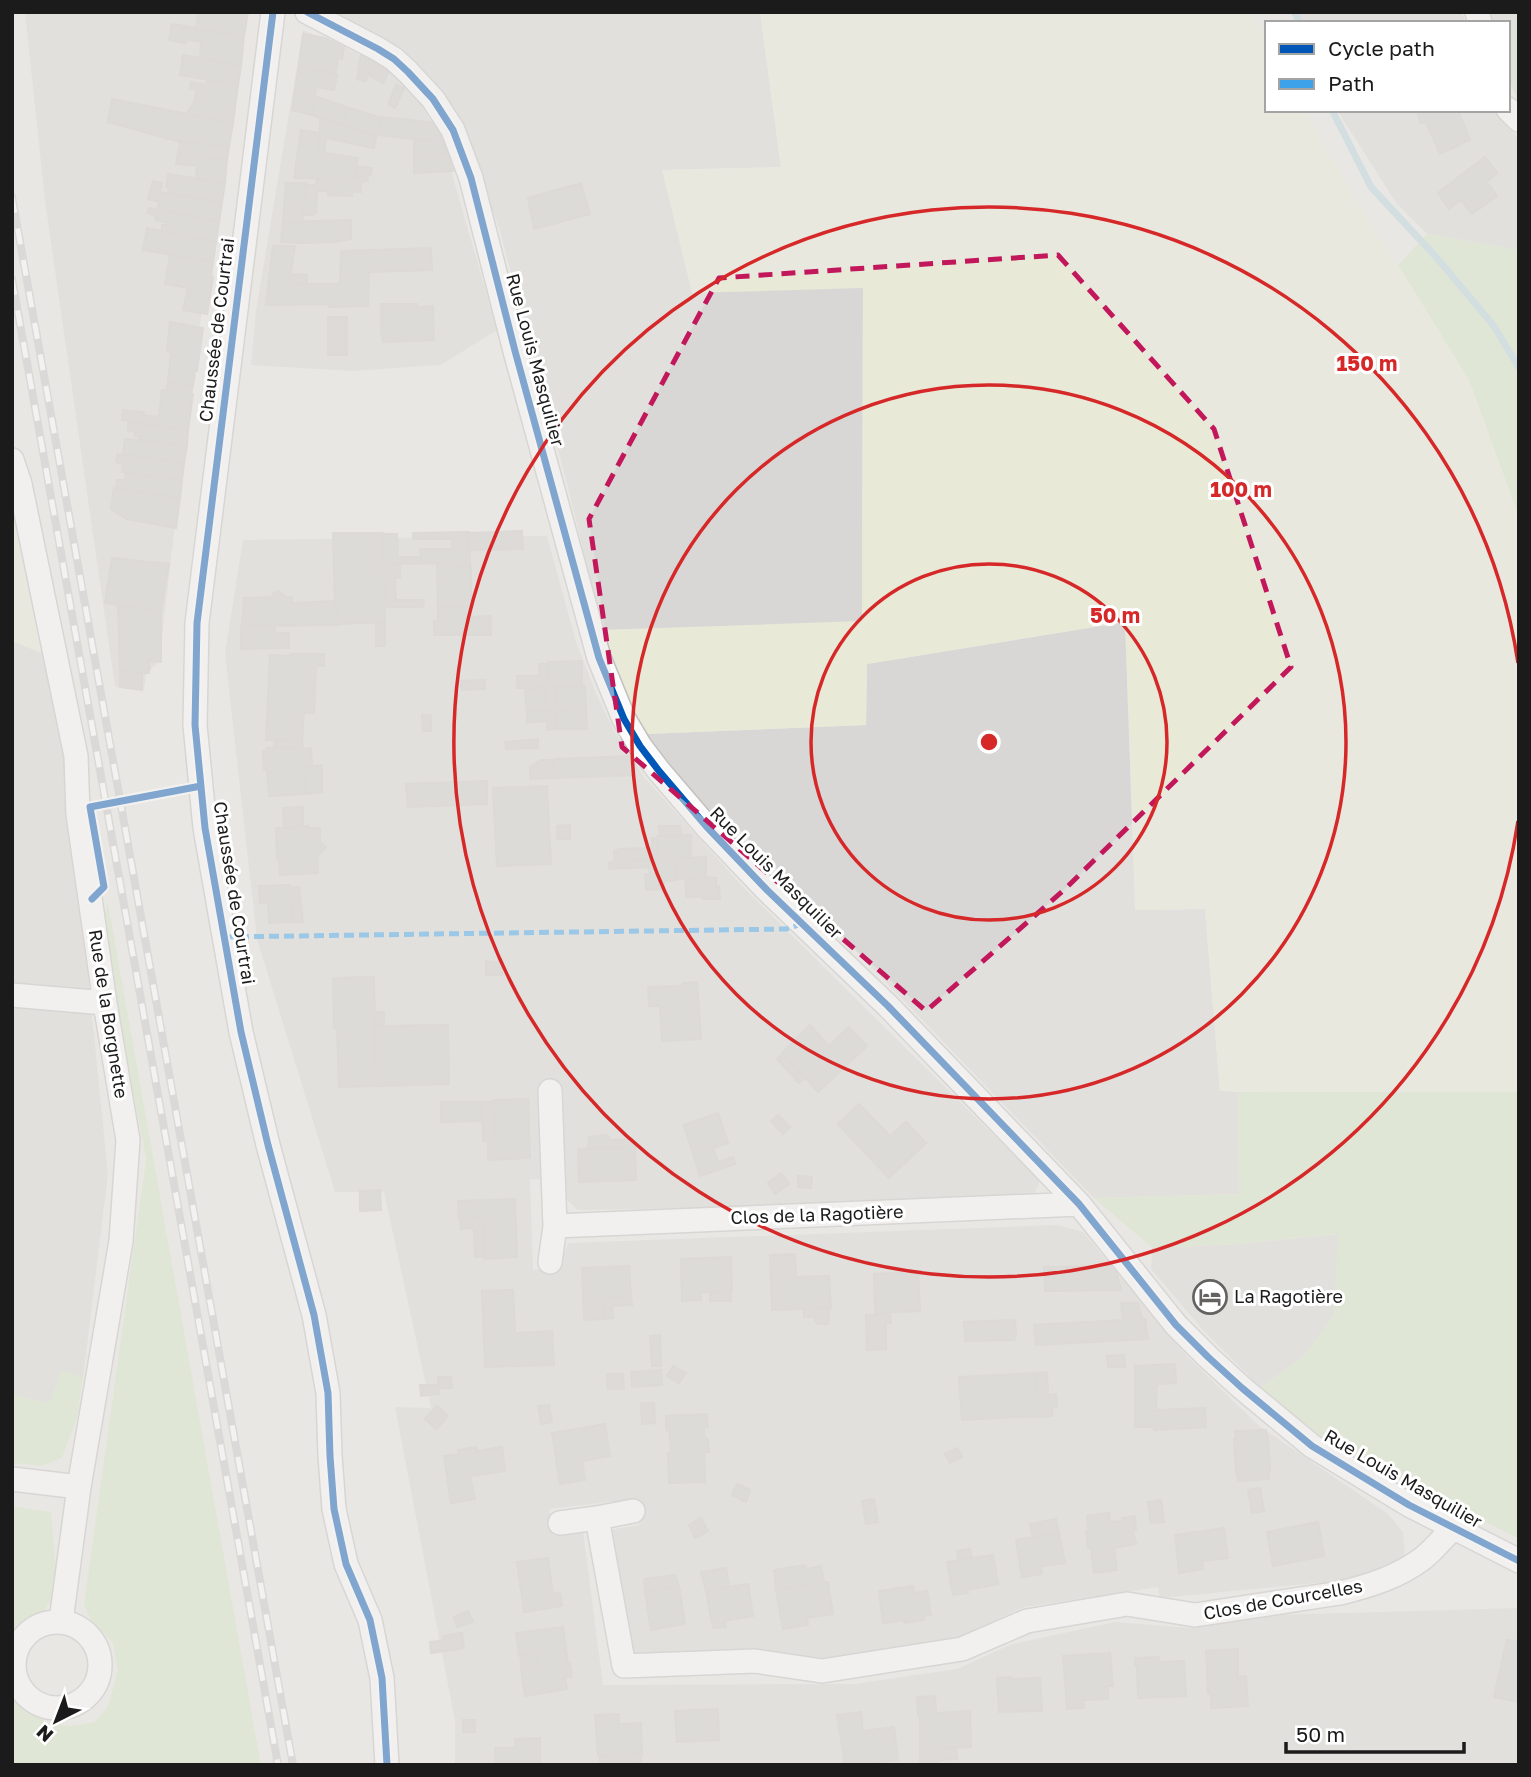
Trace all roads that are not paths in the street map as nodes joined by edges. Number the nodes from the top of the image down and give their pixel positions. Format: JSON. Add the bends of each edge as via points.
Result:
{"nodes":[{"id":1,"x":273,"y":12,"type":"edge"},
{"id":2,"x":307,"y":12,"type":"edge"},
{"id":3,"x":12,"y":460,"type":"edge"},
{"id":4,"x":12,"y":995,"type":"edge"},
{"id":5,"x":105,"y":1003,"type":"junction"},
{"id":6,"x":550,"y":1091,"type":"dead end"},
{"id":7,"x":1079,"y":1204,"type":"junction"},
{"id":8,"x":555,"y":1226,"type":"junction"},
{"id":9,"x":550,"y":1262,"type":"dead end"},
{"id":10,"x":12,"y":1479,"type":"edge"},
{"id":11,"x":79,"y":1487,"type":"junction"},
{"id":12,"x":633,"y":1511,"type":"dead end"},
{"id":13,"x":597,"y":1518,"type":"junction"},
{"id":14,"x":560,"y":1522,"type":"dead end"},
{"id":15,"x":1453,"y":1528,"type":"junction"},
{"id":16,"x":1519,"y":1561,"type":"edge"},
{"id":17,"x":61,"y":1621,"type":"dead end"},
{"id":18,"x":387,"y":1765,"type":"edge"}],
"edges":[{"from":1,"to":18,"type":"street","name":"Chaussée de Courtrai","via":[[197,623],[195,725],[205,828],[242,1032],[328,1393],[334,1509],[346,1564],[370,1620],[382,1678]]},
{"from":2,"to":7,"type":"street","name":"Rue Louis Masquilier","via":[[394,59],[433,99],[453,130],[471,178],[599,659],[640,746],[706,826]]},
{"from":3,"to":5,"type":"street","name":"Rue de la Borgnette","via":[[76,756],[78,814]]},
{"from":4,"to":5,"type":"street"},
{"from":5,"to":11,"type":"street","name":"Rue de la Borgnette","via":[[128,1140],[121,1241]]},
{"from":6,"to":8,"type":"street"},
{"from":7,"to":8,"type":"street","name":"Clos de la Ragotière"},
{"from":7,"to":15,"type":"street","name":"Rue Louis Masquilier","via":[[1176,1325],[1242,1388],[1312,1446]]},
{"from":8,"to":9,"type":"street"},
{"from":10,"to":11,"type":"street"},
{"from":11,"to":17,"type":"street","name":"Rue de la Borgnette"},
{"from":12,"to":13,"type":"street"},
{"from":13,"to":14,"type":"street"},
{"from":13,"to":15,"type":"street","name":"Clos de Courcelles","via":[[624,1666],[755,1661],[822,1671],[962,1649],[1027,1621],[1127,1605],[1195,1615],[1363,1588],[1424,1558]]},
{"from":15,"to":16,"type":"street","name":"Rue Louis Masquilier"}]}
